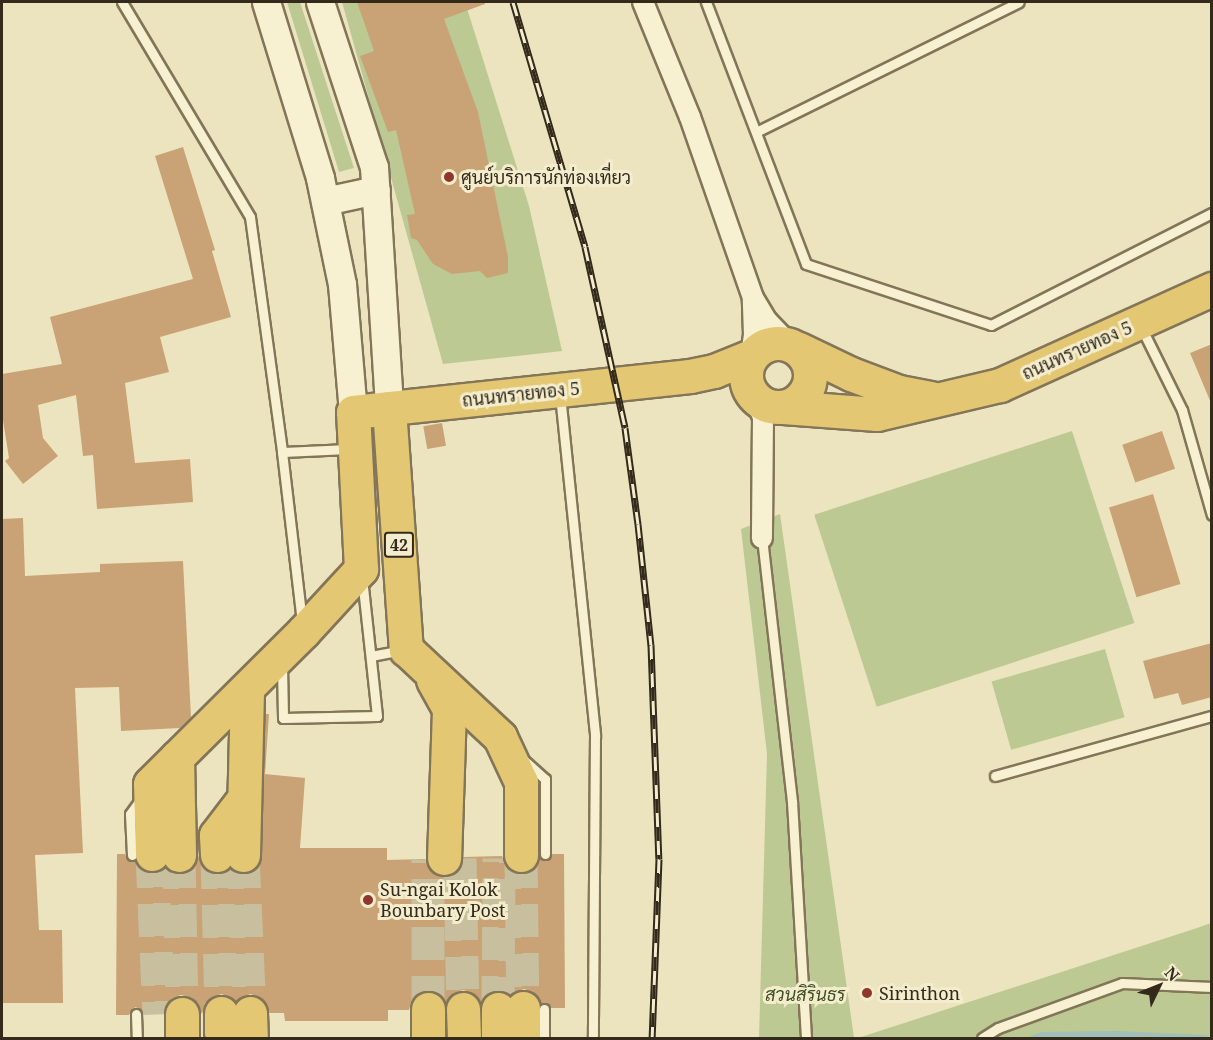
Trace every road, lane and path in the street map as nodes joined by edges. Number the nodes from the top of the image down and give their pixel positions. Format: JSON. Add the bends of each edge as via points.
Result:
{"nodes":[{"id":1,"x":122,"y":2,"type":"edge"},
{"id":2,"x":266,"y":2,"type":"edge"},
{"id":3,"x":320,"y":2,"type":"edge"},
{"id":4,"x":643,"y":2,"type":"edge"},
{"id":5,"x":706,"y":2,"type":"edge"},
{"id":6,"x":1018,"y":2,"type":"edge"},
{"id":7,"x":756,"y":132,"type":"junction"},
{"id":8,"x":375,"y":190,"type":"junction"},
{"id":9,"x":325,"y":201,"type":"junction"},
{"id":10,"x":1212,"y":213,"type":"edge"},
{"id":11,"x":1212,"y":289,"type":"edge"},
{"id":12,"x":753,"y":298,"type":"junction"},
{"id":13,"x":1139,"y":323,"type":"junction"},
{"id":14,"x":794,"y":346,"type":"junction"},
{"id":15,"x":751,"y":356,"type":"junction"},
{"id":16,"x":690,"y":376,"type":"junction"},
{"id":17,"x":560,"y":390,"type":"junction"},
{"id":18,"x":939,"y":400,"type":"junction"},
{"id":19,"x":769,"y":402,"type":"junction"},
{"id":20,"x":389,"y":408,"type":"junction"},
{"id":21,"x":353,"y":412,"type":"junction"},
{"id":22,"x":764,"y":437,"type":"junction"},
{"id":23,"x":360,"y":448,"type":"junction"},
{"id":24,"x":282,"y":452,"type":"junction"},
{"id":25,"x":1212,"y":515,"type":"edge"},
{"id":26,"x":762,"y":538,"type":"joint"},
{"id":27,"x":361,"y":569,"type":"junction"},
{"id":28,"x":292,"y":643,"type":"junction"},
{"id":29,"x":406,"y":650,"type":"junction"},
{"id":30,"x":370,"y":656,"type":"junction"},
{"id":31,"x":429,"y":673,"type":"junction"},
{"id":32,"x":247,"y":688,"type":"junction"},
{"id":33,"x":1212,"y":716,"type":"edge"},
{"id":34,"x":500,"y":737,"type":"junction"},
{"id":35,"x":177,"y":757,"type":"junction"},
{"id":36,"x":995,"y":776,"type":"dead end"},
{"id":37,"x":230,"y":836,"type":"tunnel mouth"},
{"id":38,"x":522,"y":855,"type":"joint"},
{"id":39,"x":1212,"y":987,"type":"edge"},
{"id":40,"x":517,"y":1021,"type":"edge"},
{"id":41,"x":164,"y":1024,"type":"edge"},
{"id":42,"x":137,"y":1038,"type":"edge"},
{"id":43,"x":544,"y":1038,"type":"edge"},
{"id":44,"x":593,"y":1038,"type":"edge"},
{"id":45,"x":806,"y":1038,"type":"edge"},
{"id":46,"x":982,"y":1038,"type":"edge"}],
"edges":[{"from":1,"to":24,"type":"lane","via":[[250,217]]},
{"from":2,"to":9,"type":"main road"},
{"from":3,"to":8,"type":"main road","via":[[374,167]]},
{"from":4,"to":12,"type":"street","name":"ถนนทรายทอง 5","via":[[690,117]]},
{"from":5,"to":7,"type":"lane"},
{"from":6,"to":7,"type":"lane"},
{"from":7,"to":10,"type":"lane","via":[[806,264],[991,325]]},
{"from":8,"to":9,"type":"main road"},
{"from":8,"to":20,"type":"main road"},
{"from":9,"to":21,"type":"main road","via":[[342,284]]},
{"from":11,"to":13,"type":"highway","name":"ถนนทรายทอง 5"},
{"from":12,"to":14,"type":"street","name":"ถนนทรายทอง 5","via":[[767,321]]},
{"from":12,"to":15,"type":"street","name":"ถนนทรายทอง 5"},
{"from":13,"to":18,"type":"highway","name":"ถนนทรายทอง 5","via":[[1000,385]]},
{"from":13,"to":25,"type":"lane","via":[[1182,410]]},
{"from":14,"to":15,"type":"highway","via":[[768,344]]},
{"from":14,"to":18,"type":"highway","name":"ถนนทรายทอง 5","via":[[880,385]]},
{"from":14,"to":19,"type":"highway","via":[[810,367],[811,378],[802,397]]},
{"from":15,"to":16,"type":"highway","name":"ถนนทรายทอง 5"},
{"from":15,"to":19,"type":"highway","via":[[746,377]]},
{"from":16,"to":17,"type":"highway","name":"ถนนทรายทอง 5"},
{"from":16,"to":19,"type":"highway","name":"ถนนทรายทอง 5","via":[[714,378]]},
{"from":17,"to":20,"type":"highway","name":"ถนนทรายทอง 5"},
{"from":17,"to":44,"type":"lane","via":[[595,735]]},
{"from":18,"to":19,"type":"highway","name":"ถนนทรายทอง 5","via":[[877,414]]},
{"from":19,"to":22,"type":"street"},
{"from":19,"to":22,"type":"street","via":[[763,417]]},
{"from":20,"to":21,"type":"highway","name":"ถนนทรายทอง 5"},
{"from":20,"to":29,"type":"highway","number":"42"},
{"from":21,"to":23,"type":"highway","number":"42"},
{"from":22,"to":26,"type":"street"},
{"from":23,"to":24,"type":"lane"},
{"from":23,"to":27,"type":"highway","number":"42"},
{"from":24,"to":28,"type":"lane"},
{"from":26,"to":45,"type":"lane","via":[[792,802]]},
{"from":27,"to":28,"type":"highway","number":"42"},
{"from":27,"to":30,"type":"lane"},
{"from":28,"to":30,"type":"lane","via":[[284,718],[377,716]]},
{"from":28,"to":32,"type":"highway","number":"42"},
{"from":29,"to":30,"type":"lane"},
{"from":29,"to":31,"type":"highway"},
{"from":31,"to":31,"type":"highway","via":[[444,858],[460,837],[445,811],[449,709]]},
{"from":31,"to":34,"type":"highway"},
{"from":32,"to":35,"type":"highway","number":"42"},
{"from":32,"to":37,"type":"highway"},
{"from":33,"to":36,"type":"lane"},
{"from":34,"to":38,"type":"highway"},
{"from":34,"to":38,"type":"lane","via":[[545,779]]},
{"from":35,"to":35,"type":"highway","number":"42","via":[[154,855],[150,784]]},
{"from":39,"to":46,"type":"lane","via":[[1122,983],[998,1028]]},
{"from":40,"to":43,"type":"lane"},
{"from":41,"to":42,"type":"lane"}]}
